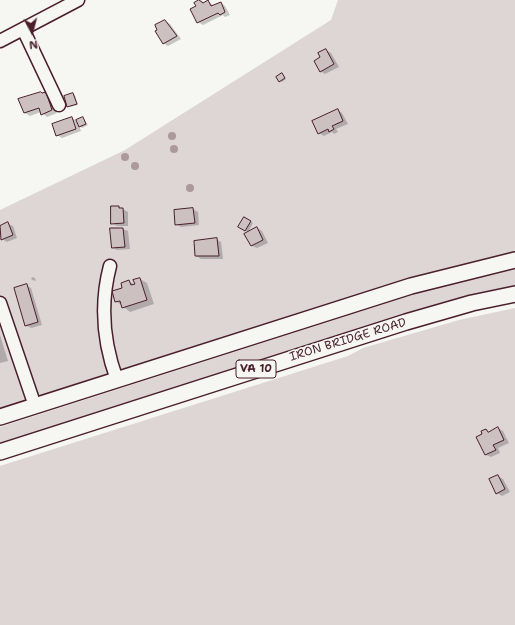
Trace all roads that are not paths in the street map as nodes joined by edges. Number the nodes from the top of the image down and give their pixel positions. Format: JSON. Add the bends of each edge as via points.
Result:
{"nodes":[{"id":1,"x":78,"y":0,"type":"edge"},
{"id":2,"x":23,"y":29,"type":"junction"},
{"id":3,"x":0,"y":41,"type":"edge"},
{"id":4,"x":59,"y":105,"type":"dead end"},
{"id":5,"x":515,"y":260,"type":"edge"},
{"id":6,"x":110,"y":266,"type":"dead end"},
{"id":7,"x":515,"y":294,"type":"edge"},
{"id":8,"x":0,"y":303,"type":"edge"},
{"id":9,"x":117,"y":380,"type":"junction"},
{"id":10,"x":35,"y":406,"type":"junction"},
{"id":11,"x":0,"y":417,"type":"edge"},
{"id":12,"x":0,"y":452,"type":"edge"}],
"edges":[{"from":1,"to":2,"type":"street"},
{"from":2,"to":3,"type":"street"},
{"from":2,"to":4,"type":"street"},
{"from":5,"to":9,"type":"main road","number":"VA 10","via":[[411,286]]},
{"from":6,"to":9,"type":"street","via":[[105,291],[104,323]]},
{"from":7,"to":12,"type":"main road","name":"IRON BRIDGE ROAD","number":"VA 10","via":[[406,322]]},
{"from":8,"to":10,"type":"street"},
{"from":9,"to":10,"type":"main road","number":"VA 10"},
{"from":10,"to":11,"type":"main road","number":"VA 10"}]}
